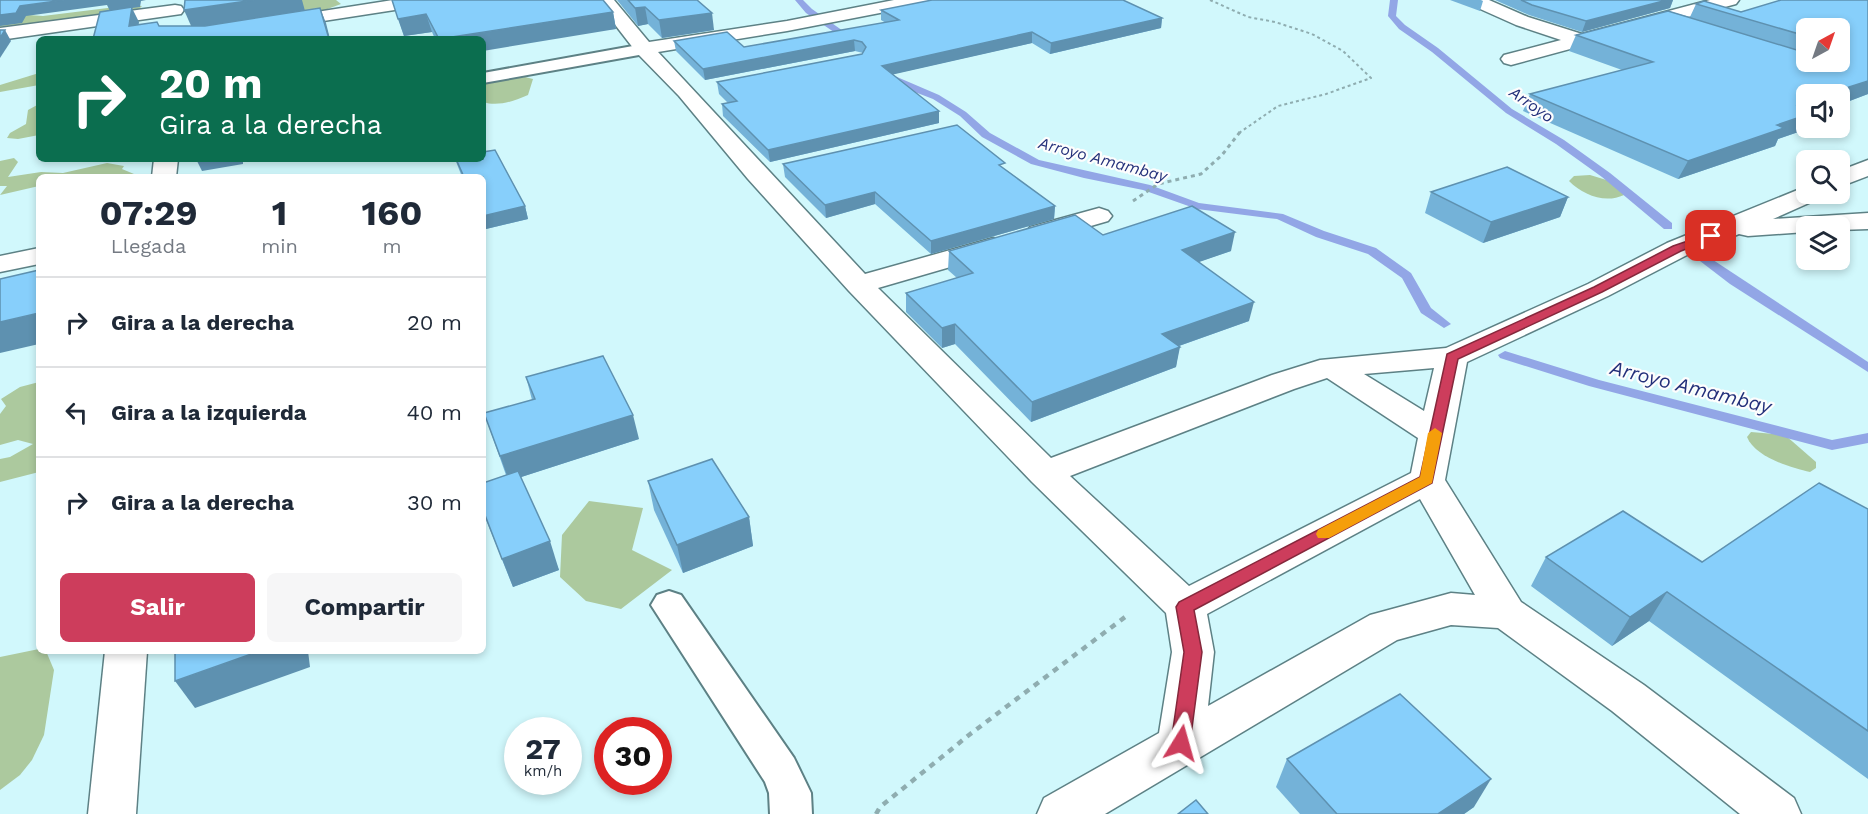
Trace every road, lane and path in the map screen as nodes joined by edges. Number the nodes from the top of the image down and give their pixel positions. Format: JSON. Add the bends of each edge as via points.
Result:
{"nodes":[{"id":1,"x":427,"y":0,"type":"edge"},
{"id":2,"x":605,"y":0,"type":"edge"},
{"id":3,"x":921,"y":0,"type":"edge"},
{"id":4,"x":1210,"y":0,"type":"edge"},
{"id":5,"x":1475,"y":0,"type":"edge"},
{"id":6,"x":1730,"y":0,"type":"edge"},
{"id":7,"x":176,"y":5,"type":"edge"},
{"id":8,"x":1659,"y":18,"type":"junction"},
{"id":9,"x":255,"y":27,"type":"edge"},
{"id":10,"x":1691,"y":28,"type":"edge"},
{"id":11,"x":175,"y":29,"type":"edge"},
{"id":12,"x":0,"y":34,"type":"edge"},
{"id":13,"x":1582,"y":39,"type":"junction"},
{"id":14,"x":644,"y":49,"type":"junction"},
{"id":15,"x":1511,"y":59,"type":"dead end"},
{"id":16,"x":486,"y":77,"type":"edge"},
{"id":17,"x":1868,"y":167,"type":"edge"},
{"id":18,"x":1850,"y":175,"type":"edge"},
{"id":19,"x":1143,"y":194,"type":"dead end"},
{"id":20,"x":1796,"y":200,"type":"edge"},
{"id":21,"x":1099,"y":216,"type":"dead end"},
{"id":22,"x":1868,"y":221,"type":"edge"},
{"id":23,"x":1728,"y":229,"type":"junction"},
{"id":24,"x":36,"y":257,"type":"edge"},
{"id":25,"x":0,"y":264,"type":"edge"},
{"id":26,"x":859,"y":285,"type":"junction"},
{"id":27,"x":1452,"y":357,"type":"junction"},
{"id":28,"x":1331,"y":367,"type":"junction"},
{"id":29,"x":1435,"y":433,"type":"junction"},
{"id":30,"x":1045,"y":472,"type":"junction"},
{"id":31,"x":1427,"y":480,"type":"junction"},
{"id":32,"x":1174,"y":597,"type":"junction"},
{"id":33,"x":669,"y":604,"type":"dead end"},
{"id":34,"x":1507,"y":613,"type":"junction"},
{"id":35,"x":126,"y":654,"type":"edge"},
{"id":36,"x":1181,"y":743,"type":"junction"},
{"id":37,"x":112,"y":814,"type":"edge"},
{"id":38,"x":791,"y":814,"type":"edge"},
{"id":39,"x":876,"y":814,"type":"edge"},
{"id":40,"x":1061,"y":814,"type":"edge"},
{"id":41,"x":1777,"y":814,"type":"edge"}],
"edges":[{"from":1,"to":9,"type":"street"},
{"from":2,"to":14,"type":"street"},
{"from":3,"to":14,"type":"street"},
{"from":4,"to":19,"type":"path","via":[[1248,17],[1312,34],[1342,51],[1371,78],[1278,106],[1241,132],[1201,174],[1158,184]]},
{"from":5,"to":13,"type":"street","via":[[1522,21]]},
{"from":6,"to":8,"type":"street"},
{"from":7,"to":11,"type":"street"},
{"from":7,"to":12,"type":"street"},
{"from":8,"to":10,"type":"street"},
{"from":8,"to":13,"type":"street"},
{"from":13,"to":15,"type":"street"},
{"from":14,"to":16,"type":"lane"},
{"from":14,"to":26,"type":"street","via":[[698,90]]},
{"from":17,"to":18,"type":"street"},
{"from":20,"to":23,"type":"street"},
{"from":21,"to":26,"type":"street"},
{"from":22,"to":23,"type":"street"},
{"from":23,"to":27,"type":"street","via":[[1677,249]]},
{"from":24,"to":25,"type":"street"},
{"from":26,"to":30,"type":"street"},
{"from":27,"to":28,"type":"street"},
{"from":27,"to":29,"type":"street"},
{"from":28,"to":29,"type":"street"},
{"from":28,"to":30,"type":"street"},
{"from":29,"to":31,"type":"street"},
{"from":30,"to":32,"type":"street"},
{"from":31,"to":32,"type":"street"},
{"from":31,"to":34,"type":"street"},
{"from":32,"to":36,"type":"street","via":[[1193,652]]},
{"from":32,"to":39,"type":"path","via":[[969,735]]},
{"from":33,"to":38,"type":"lane","via":[[780,771],[790,793]]},
{"from":34,"to":36,"type":"street","via":[[1451,609],[1385,627]]},
{"from":34,"to":41,"type":"street","via":[[1628,698]]},
{"from":35,"to":37,"type":"street"},
{"from":36,"to":40,"type":"street"}]}
